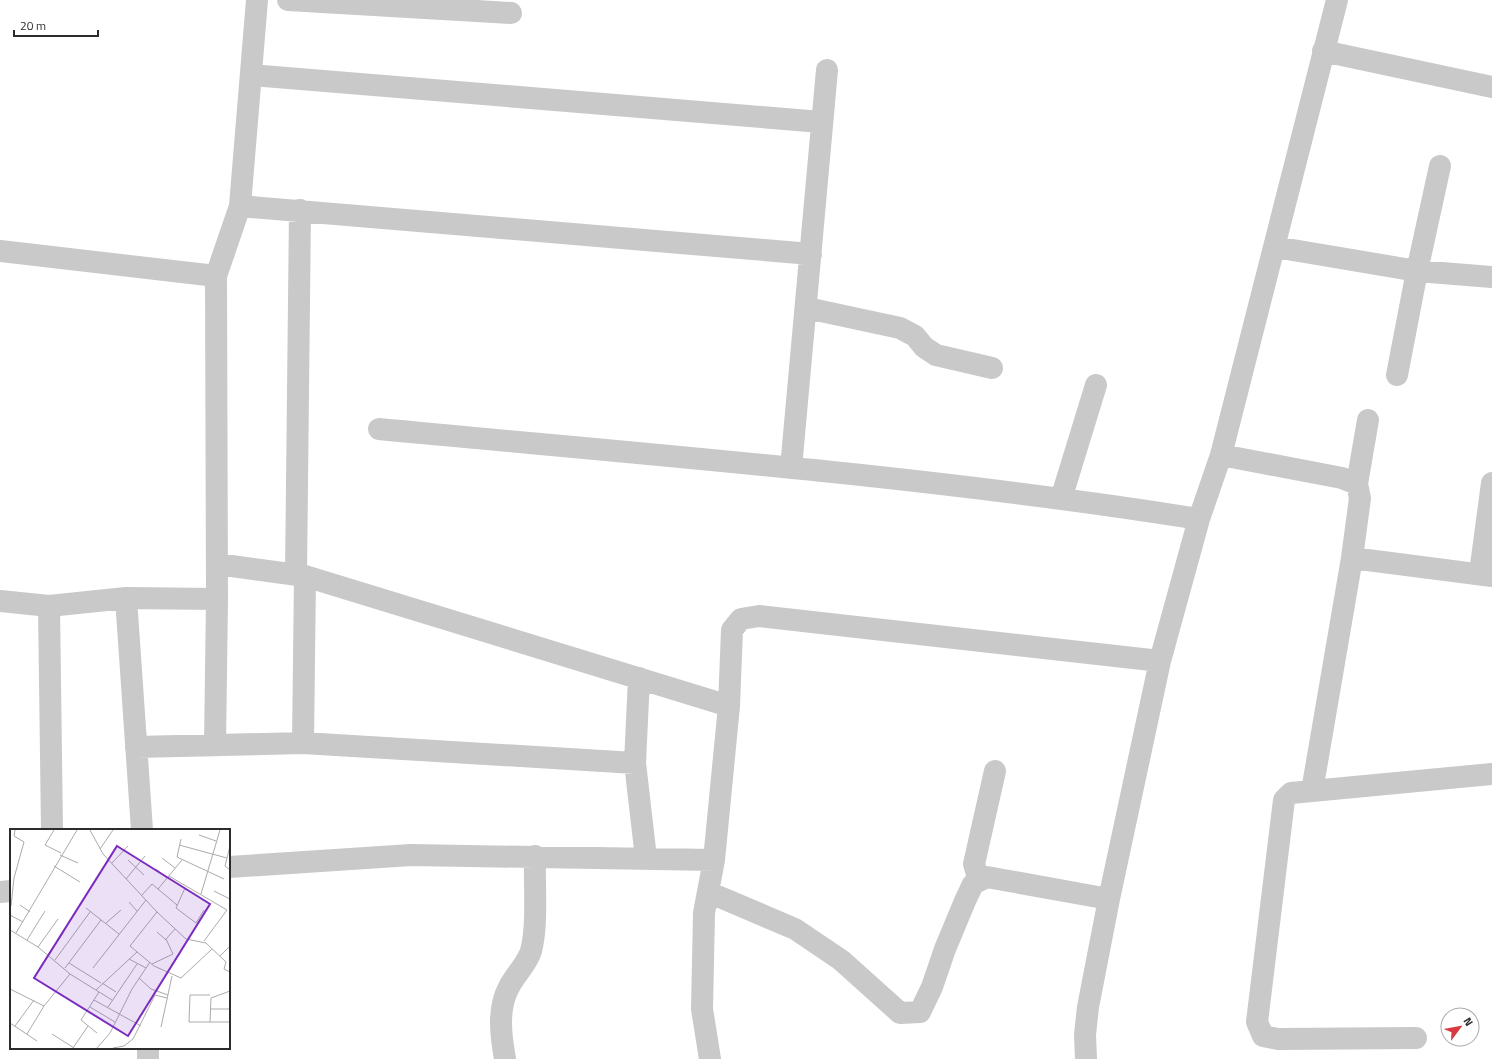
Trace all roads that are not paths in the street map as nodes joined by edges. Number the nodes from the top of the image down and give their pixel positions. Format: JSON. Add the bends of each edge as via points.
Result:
{"nodes":[{"id":1,"x":257,"y":0,"type":"edge"},
{"id":2,"x":288,"y":0,"type":"edge"},
{"id":3,"x":1337,"y":0,"type":"edge"},
{"id":4,"x":511,"y":13,"type":"dead end"},
{"id":5,"x":1323,"y":51,"type":"junction"},
{"id":6,"x":827,"y":70,"type":"dead end"},
{"id":7,"x":252,"y":75,"type":"junction"},
{"id":8,"x":1492,"y":87,"type":"edge"},
{"id":9,"x":821,"y":122,"type":"junction"},
{"id":10,"x":1440,"y":166,"type":"dead end"},
{"id":11,"x":240,"y":206,"type":"junction"},
{"id":12,"x":300,"y":210,"type":"junction"},
{"id":13,"x":1275,"y":248,"type":"junction"},
{"id":14,"x":0,"y":251,"type":"edge"},
{"id":15,"x":811,"y":254,"type":"junction"},
{"id":16,"x":1417,"y":271,"type":"junction"},
{"id":17,"x":216,"y":276,"type":"junction"},
{"id":18,"x":1492,"y":277,"type":"edge"},
{"id":19,"x":807,"y":308,"type":"junction"},
{"id":20,"x":992,"y":368,"type":"dead end"},
{"id":21,"x":1397,"y":375,"type":"dead end"},
{"id":22,"x":1096,"y":386,"type":"dead end"},
{"id":23,"x":1368,"y":420,"type":"dead end"},
{"id":24,"x":378,"y":429,"type":"dead end"},
{"id":25,"x":1221,"y":455,"type":"junction"},
{"id":26,"x":791,"y":468,"type":"junction"},
{"id":27,"x":1492,"y":483,"type":"edge"},
{"id":28,"x":1357,"y":484,"type":"junction"},
{"id":29,"x":1061,"y":499,"type":"junction"},
{"id":30,"x":1199,"y":519,"type":"junction"},
{"id":31,"x":1352,"y":558,"type":"junction"},
{"id":32,"x":217,"y":564,"type":"junction"},
{"id":33,"x":1486,"y":574,"type":"edge"},
{"id":34,"x":300,"y":575,"type":"junction"},
{"id":35,"x":126,"y":598,"type":"junction"},
{"id":36,"x":217,"y":599,"type":"junction"},
{"id":37,"x":0,"y":601,"type":"edge"},
{"id":38,"x":49,"y":606,"type":"junction"},
{"id":39,"x":1160,"y":661,"type":"junction"},
{"id":40,"x":638,"y":678,"type":"junction"},
{"id":41,"x":729,"y":706,"type":"junction"},
{"id":42,"x":303,"y":743,"type":"junction"},
{"id":43,"x":215,"y":745,"type":"junction"},
{"id":44,"x":136,"y":747,"type":"junction"},
{"id":45,"x":635,"y":764,"type":"junction"},
{"id":46,"x":995,"y":771,"type":"dead end"},
{"id":47,"x":1492,"y":774,"type":"edge"},
{"id":48,"x":1312,"y":791,"type":"junction"},
{"id":49,"x":52,"y":829,"type":"edge"},
{"id":50,"x":142,"y":829,"type":"edge"},
{"id":51,"x":535,"y":856,"type":"junction"},
{"id":52,"x":646,"y":858,"type":"junction"},
{"id":53,"x":714,"y":860,"type":"junction"},
{"id":54,"x":230,"y":866,"type":"edge"},
{"id":55,"x":979,"y":881,"type":"junction"},
{"id":56,"x":10,"y":891,"type":"edge"},
{"id":57,"x":0,"y":892,"type":"edge"},
{"id":58,"x":708,"y":892,"type":"junction"},
{"id":59,"x":1109,"y":899,"type":"junction"},
{"id":60,"x":1416,"y":1038,"type":"dead end"},
{"id":61,"x":505,"y":1059,"type":"edge"},
{"id":62,"x":710,"y":1059,"type":"edge"},
{"id":63,"x":1086,"y":1059,"type":"edge"}],
"edges":[{"from":1,"to":7,"type":"street"},
{"from":2,"to":4,"type":"street"},
{"from":3,"to":5,"type":"street"},
{"from":5,"to":8,"type":"street"},
{"from":5,"to":13,"type":"street"},
{"from":6,"to":9,"type":"street"},
{"from":7,"to":9,"type":"street"},
{"from":7,"to":11,"type":"street"},
{"from":9,"to":15,"type":"street"},
{"from":10,"to":16,"type":"street"},
{"from":11,"to":12,"type":"street"},
{"from":11,"to":17,"type":"street"},
{"from":12,"to":15,"type":"street"},
{"from":12,"to":34,"type":"street"},
{"from":13,"to":16,"type":"street"},
{"from":13,"to":25,"type":"street"},
{"from":14,"to":17,"type":"street"},
{"from":15,"to":19,"type":"street"},
{"from":16,"to":18,"type":"street"},
{"from":16,"to":21,"type":"street"},
{"from":17,"to":32,"type":"street"},
{"from":19,"to":20,"type":"street","via":[[900,328],[915,336],[924,347],[936,355]]},
{"from":19,"to":26,"type":"street"},
{"from":22,"to":29,"type":"street"},
{"from":23,"to":28,"type":"street"},
{"from":24,"to":26,"type":"street"},
{"from":25,"to":28,"type":"street","via":[[1342,478]]},
{"from":25,"to":30,"type":"street"},
{"from":26,"to":29,"type":"street"},
{"from":27,"to":33,"type":"street"},
{"from":28,"to":31,"type":"street","via":[[1360,498]]},
{"from":29,"to":30,"type":"street"},
{"from":30,"to":39,"type":"street"},
{"from":31,"to":33,"type":"street"},
{"from":31,"to":48,"type":"street"},
{"from":32,"to":34,"type":"street"},
{"from":32,"to":36,"type":"street"},
{"from":34,"to":40,"type":"street"},
{"from":34,"to":42,"type":"street"},
{"from":35,"to":36,"type":"street"},
{"from":35,"to":38,"type":"street"},
{"from":35,"to":44,"type":"street"},
{"from":36,"to":43,"type":"street"},
{"from":37,"to":38,"type":"street"},
{"from":38,"to":49,"type":"street"},
{"from":39,"to":41,"type":"street","via":[[759,616],[741,619],[732,630]]},
{"from":39,"to":59,"type":"street"},
{"from":40,"to":41,"type":"street"},
{"from":40,"to":45,"type":"street"},
{"from":41,"to":53,"type":"street"},
{"from":42,"to":43,"type":"street"},
{"from":42,"to":45,"type":"street"},
{"from":43,"to":44,"type":"street"},
{"from":44,"to":50,"type":"street"},
{"from":45,"to":52,"type":"street"},
{"from":46,"to":55,"type":"street","via":[[974,864]]},
{"from":47,"to":48,"type":"street"},
{"from":48,"to":60,"type":"street","via":[[1291,793],[1284,800],[1257,1022],[1263,1036],[1278,1039]]},
{"from":51,"to":52,"type":"street"},
{"from":51,"to":54,"type":"street","via":[[411,855]]},
{"from":51,"to":61,"type":"street","via":[[534,934],[530,952],[501,1006]]},
{"from":52,"to":53,"type":"street"},
{"from":53,"to":58,"type":"street"},
{"from":55,"to":58,"type":"street","via":[[973,884],[920,1012],[900,1013],[841,960],[795,929]]},
{"from":55,"to":59,"type":"street","via":[[986,877]]},
{"from":56,"to":57,"type":"street"},
{"from":58,"to":62,"type":"street","via":[[704,913],[702,1009]]},
{"from":59,"to":63,"type":"street","via":[[1088,1007]]}]}
